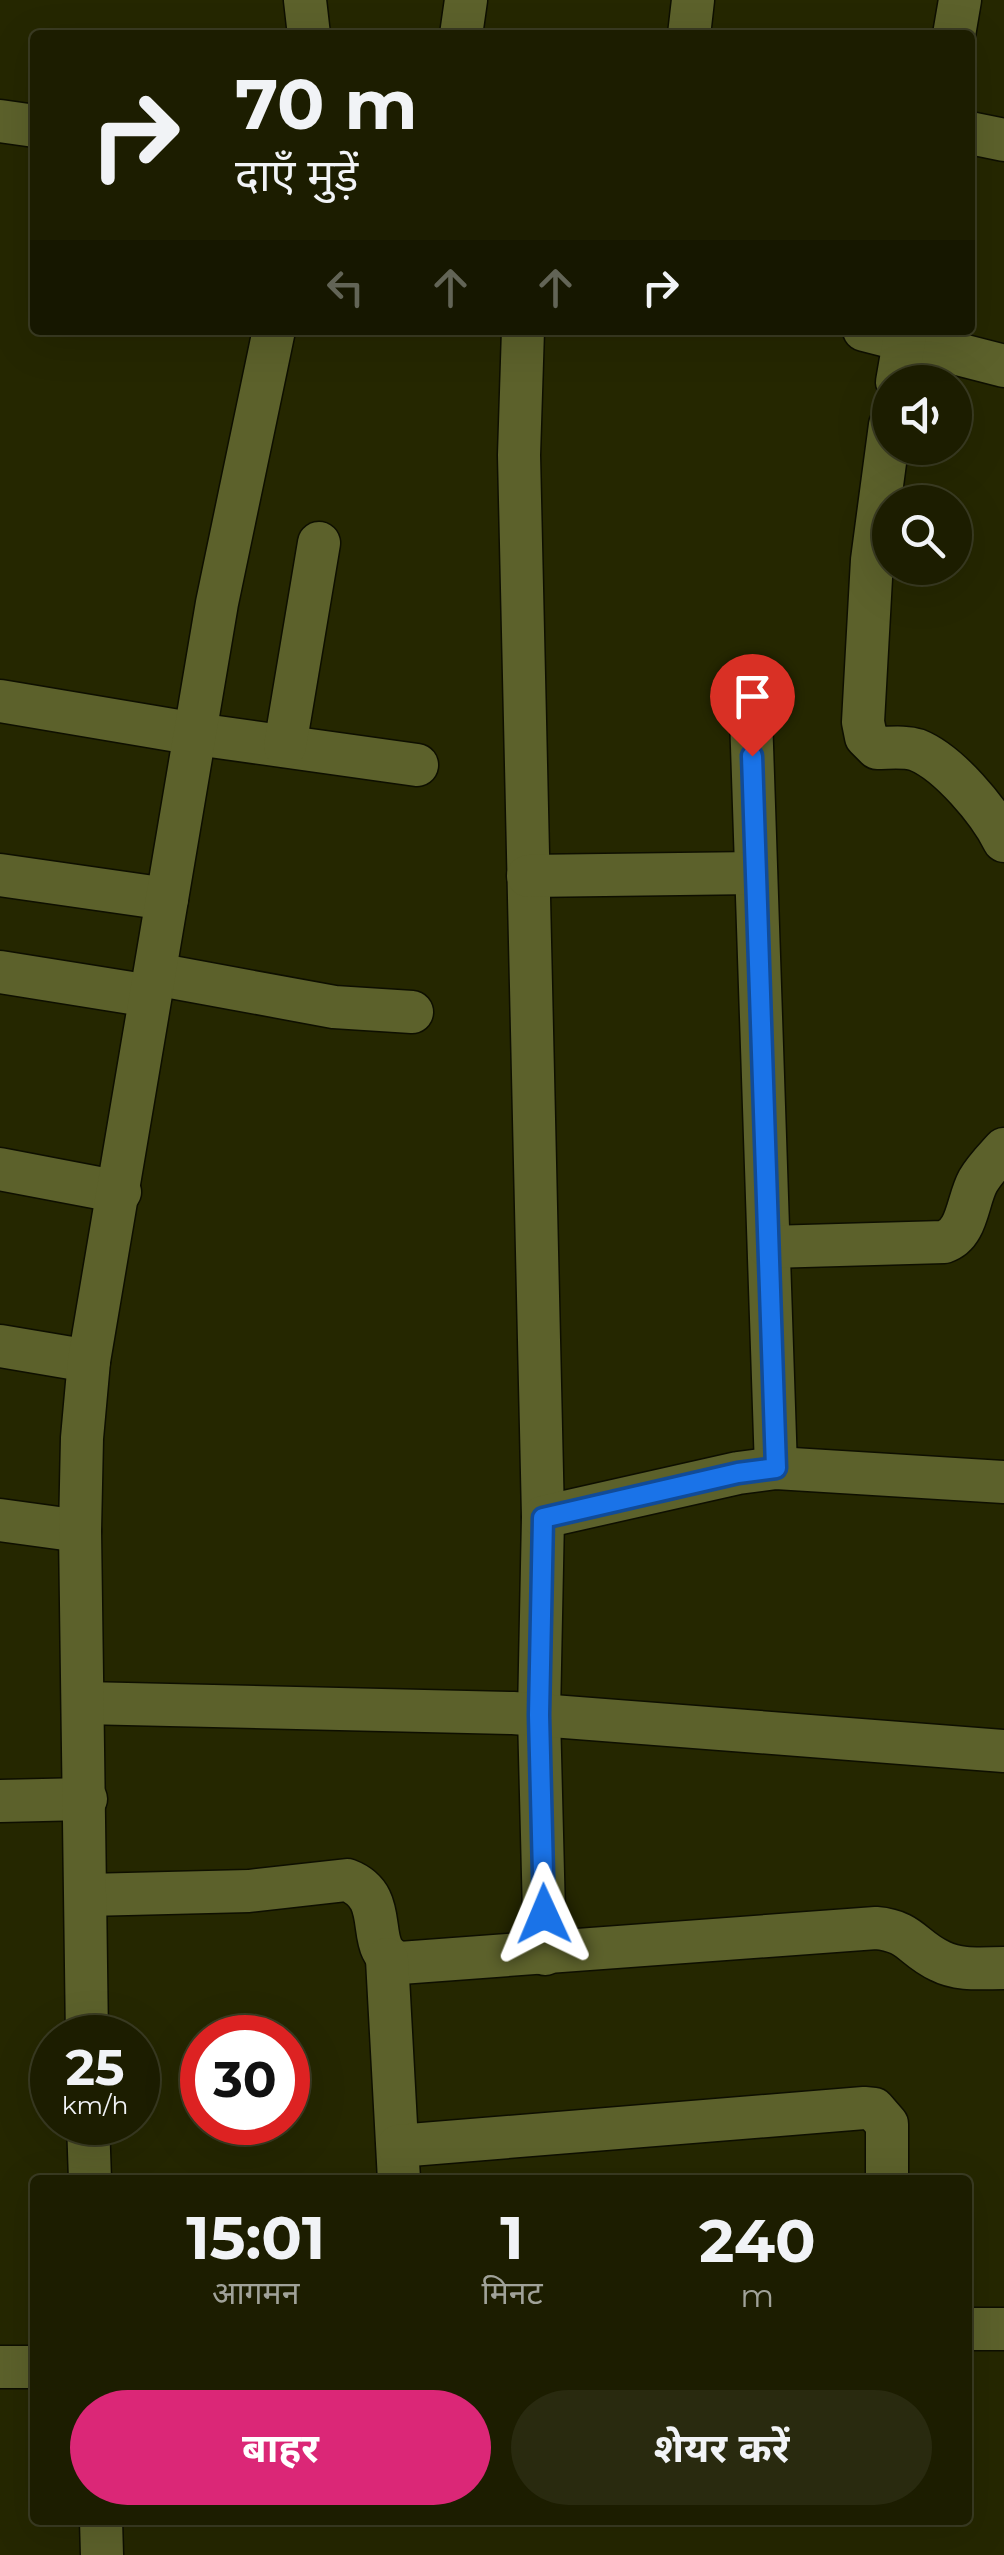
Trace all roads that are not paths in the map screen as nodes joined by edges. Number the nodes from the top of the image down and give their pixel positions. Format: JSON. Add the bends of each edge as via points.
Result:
{"nodes":[{"id":1,"x":306,"y":0,"type":"edge"},
{"id":2,"x":466,"y":0,"type":"edge"},
{"id":3,"x":694,"y":0,"type":"edge"},
{"id":4,"x":960,"y":0,"type":"edge"},
{"id":5,"x":309,"y":30,"type":"edge"},
{"id":6,"x":461,"y":30,"type":"edge"},
{"id":7,"x":689,"y":30,"type":"edge"},
{"id":8,"x":955,"y":30,"type":"edge"},
{"id":9,"x":0,"y":121,"type":"edge"},
{"id":10,"x":30,"y":125,"type":"edge"},
{"id":11,"x":975,"y":133,"type":"edge"},
{"id":12,"x":1004,"y":140,"type":"edge"},
{"id":13,"x":273,"y":335,"type":"edge"},
{"id":14,"x":524,"y":335,"type":"edge"},
{"id":15,"x":891,"y":335,"type":"edge"},
{"id":16,"x":898,"y":335,"type":"edge"},
{"id":17,"x":895,"y":365,"type":"edge"},
{"id":18,"x":1004,"y":366,"type":"edge"},
{"id":19,"x":885,"y":465,"type":"edge"},
{"id":20,"x":318,"y":543,"type":"dead end"},
{"id":21,"x":0,"y":701,"type":"edge"},
{"id":22,"x":751,"y":716,"type":"dead end"},
{"id":23,"x":196,"y":734,"type":"junction"},
{"id":24,"x":285,"y":746,"type":"junction"},
{"id":25,"x":417,"y":765,"type":"dead end"},
{"id":26,"x":1004,"y":842,"type":"edge"},
{"id":27,"x":756,"y":873,"type":"junction"},
{"id":28,"x":0,"y":875,"type":"edge"},
{"id":29,"x":528,"y":876,"type":"junction"},
{"id":30,"x":168,"y":899,"type":"junction"},
{"id":31,"x":0,"y":972,"type":"edge"},
{"id":32,"x":152,"y":985,"type":"junction"},
{"id":33,"x":412,"y":1012,"type":"dead end"},
{"id":34,"x":1004,"y":1149,"type":"edge"},
{"id":35,"x":0,"y":1170,"type":"edge"},
{"id":36,"x":120,"y":1192,"type":"junction"},
{"id":37,"x":768,"y":1247,"type":"junction"},
{"id":38,"x":0,"y":1346,"type":"edge"},
{"id":39,"x":89,"y":1361,"type":"junction"},
{"id":40,"x":776,"y":1468,"type":"junction"},
{"id":41,"x":1004,"y":1482,"type":"edge"},
{"id":42,"x":543,"y":1518,"type":"junction"},
{"id":43,"x":0,"y":1520,"type":"edge"},
{"id":44,"x":80,"y":1531,"type":"junction"},
{"id":45,"x":84,"y":1704,"type":"junction"},
{"id":46,"x":539,"y":1715,"type":"junction"},
{"id":47,"x":1004,"y":1752,"type":"edge"},
{"id":48,"x":86,"y":1798,"type":"junction"},
{"id":49,"x":0,"y":1801,"type":"edge"},
{"id":50,"x":87,"y":1895,"type":"junction"},
{"id":51,"x":545,"y":1954,"type":"junction"},
{"id":52,"x":387,"y":1959,"type":"junction"},
{"id":53,"x":1004,"y":1968,"type":"edge"},
{"id":54,"x":87,"y":2015,"type":"edge"},
{"id":55,"x":89,"y":2145,"type":"edge"},
{"id":56,"x":399,"y":2163,"type":"edge"},
{"id":57,"x":90,"y":2175,"type":"edge"},
{"id":58,"x":887,"y":2175,"type":"edge"},
{"id":59,"x":972,"y":2329,"type":"edge"},
{"id":60,"x":1004,"y":2330,"type":"edge"},
{"id":61,"x":0,"y":2367,"type":"edge"},
{"id":62,"x":30,"y":2367,"type":"edge"},
{"id":63,"x":101,"y":2525,"type":"edge"},
{"id":64,"x":102,"y":2555,"type":"edge"}],
"edges":[{"from":1,"to":5,"type":"street"},
{"from":2,"to":6,"type":"street"},
{"from":3,"to":7,"type":"street"},
{"from":4,"to":8,"type":"street"},
{"from":9,"to":10,"type":"street"},
{"from":11,"to":12,"type":"street"},
{"from":13,"to":23,"type":"street"},
{"from":14,"to":29,"type":"street","via":[[519,455]]},
{"from":15,"to":17,"type":"street"},
{"from":16,"to":18,"type":"street"},
{"from":19,"to":26,"type":"street","via":[[872,560],[866,738],[878,748],[906,748],[930,758],[963,786]]},
{"from":20,"to":24,"type":"street"},
{"from":21,"to":23,"type":"street"},
{"from":22,"to":27,"type":"street"},
{"from":23,"to":24,"type":"street"},
{"from":23,"to":30,"type":"street"},
{"from":24,"to":25,"type":"street"},
{"from":27,"to":29,"type":"street"},
{"from":27,"to":37,"type":"street"},
{"from":28,"to":30,"type":"street"},
{"from":29,"to":42,"type":"street"},
{"from":30,"to":32,"type":"street"},
{"from":31,"to":32,"type":"street"},
{"from":32,"to":33,"type":"street"},
{"from":32,"to":36,"type":"street"},
{"from":34,"to":37,"type":"street","via":[[976,1184],[952,1239]]},
{"from":35,"to":36,"type":"street"},
{"from":36,"to":39,"type":"street"},
{"from":37,"to":40,"type":"street"},
{"from":38,"to":39,"type":"street"},
{"from":39,"to":44,"type":"street"},
{"from":40,"to":41,"type":"street"},
{"from":40,"to":42,"type":"street"},
{"from":42,"to":46,"type":"street"},
{"from":43,"to":44,"type":"street"},
{"from":44,"to":45,"type":"street"},
{"from":45,"to":46,"type":"street"},
{"from":45,"to":48,"type":"street"},
{"from":46,"to":47,"type":"street"},
{"from":46,"to":51,"type":"street"},
{"from":48,"to":49,"type":"street"},
{"from":48,"to":50,"type":"street"},
{"from":50,"to":52,"type":"street","via":[[233,1892],[347,1880],[371,1896]]},
{"from":50,"to":54,"type":"street"},
{"from":51,"to":52,"type":"street","via":[[400,1964]]},
{"from":51,"to":53,"type":"street","via":[[876,1928],[900,1932],[943,1963]]},
{"from":52,"to":56,"type":"street"},
{"from":55,"to":57,"type":"street"},
{"from":56,"to":58,"type":"street","via":[[864,2108],[887,2124]]},
{"from":59,"to":60,"type":"street"},
{"from":61,"to":62,"type":"street"},
{"from":63,"to":64,"type":"street"}]}
